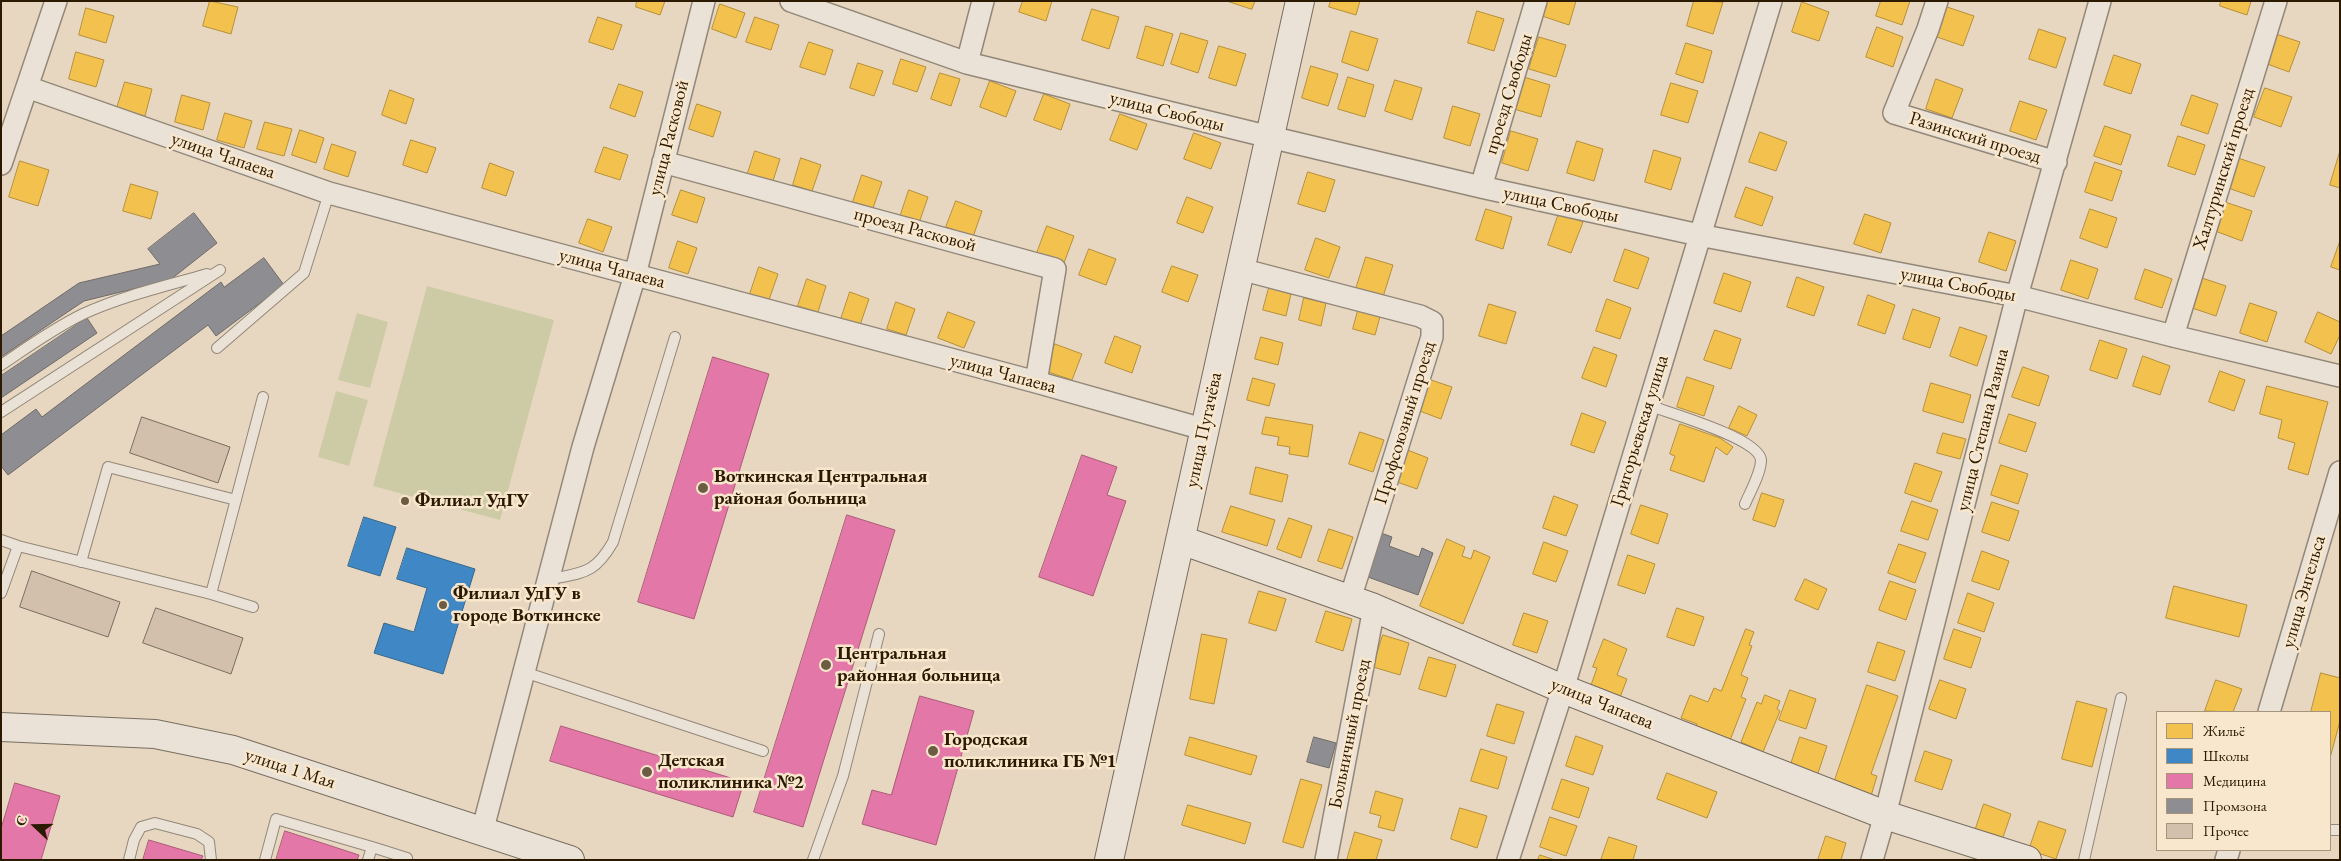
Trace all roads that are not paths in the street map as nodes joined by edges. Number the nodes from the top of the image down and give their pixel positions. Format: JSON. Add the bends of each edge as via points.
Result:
{"nodes":[{"id":1,"x":56,"y":1,"type":"edge"},
{"id":2,"x":704,"y":1,"type":"edge"},
{"id":3,"x":791,"y":1,"type":"edge"},
{"id":4,"x":984,"y":1,"type":"edge"},
{"id":5,"x":1300,"y":1,"type":"edge"},
{"id":6,"x":1536,"y":1,"type":"edge"},
{"id":7,"x":1771,"y":1,"type":"edge"},
{"id":8,"x":1937,"y":1,"type":"edge"},
{"id":9,"x":2100,"y":1,"type":"edge"},
{"id":10,"x":2276,"y":1,"type":"edge"},
{"id":11,"x":967,"y":63,"type":"junction"},
{"id":12,"x":27,"y":87,"type":"junction"},
{"id":13,"x":1270,"y":137,"type":"junction"},
{"id":14,"x":663,"y":162,"type":"junction"},
{"id":15,"x":2056,"y":162,"type":"junction"},
{"id":16,"x":1,"y":164,"type":"edge"},
{"id":17,"x":1481,"y":187,"type":"junction"},
{"id":18,"x":329,"y":193,"type":"junction"},
{"id":19,"x":1700,"y":235,"type":"junction"},
{"id":20,"x":1240,"y":268,"type":"junction"},
{"id":21,"x":635,"y":275,"type":"junction"},
{"id":22,"x":2017,"y":296,"type":"junction"},
{"id":23,"x":2173,"y":336,"type":"junction"},
{"id":24,"x":675,"y":337,"type":"dead end"},
{"id":25,"x":217,"y":348,"type":"dead end"},
{"id":26,"x":1,"y":365,"type":"edge"},
{"id":27,"x":2340,"y":376,"type":"edge"},
{"id":28,"x":1036,"y":382,"type":"junction"},
{"id":29,"x":263,"y":397,"type":"dead end"},
{"id":30,"x":1648,"y":405,"type":"junction"},
{"id":31,"x":1,"y":412,"type":"edge"},
{"id":32,"x":1203,"y":429,"type":"junction"},
{"id":33,"x":2340,"y":472,"type":"edge"},
{"id":34,"x":236,"y":500,"type":"junction"},
{"id":35,"x":1745,"y":504,"type":"dead end"},
{"id":36,"x":1,"y":540,"type":"edge"},
{"id":37,"x":1181,"y":540,"type":"junction"},
{"id":38,"x":18,"y":546,"type":"junction"},
{"id":39,"x":81,"y":562,"type":"junction"},
{"id":40,"x":548,"y":580,"type":"junction"},
{"id":41,"x":1,"y":593,"type":"edge"},
{"id":42,"x":211,"y":594,"type":"junction"},
{"id":43,"x":1362,"y":603,"type":"junction"},
{"id":44,"x":252,"y":607,"type":"dead end"},
{"id":45,"x":879,"y":634,"type":"dead end"},
{"id":46,"x":524,"y":672,"type":"junction"},
{"id":47,"x":1563,"y":689,"type":"junction"},
{"id":48,"x":2121,"y":698,"type":"dead end"},
{"id":49,"x":2269,"y":711,"type":"edge"},
{"id":50,"x":1,"y":727,"type":"edge"},
{"id":51,"x":763,"y":751,"type":"dead end"},
{"id":52,"x":1885,"y":816,"type":"junction"},
{"id":53,"x":482,"y":832,"type":"junction"},
{"id":54,"x":372,"y":847,"type":"junction"},
{"id":55,"x":129,"y":860,"type":"edge"},
{"id":56,"x":211,"y":860,"type":"edge"},
{"id":57,"x":265,"y":860,"type":"edge"},
{"id":58,"x":368,"y":860,"type":"edge"},
{"id":59,"x":406,"y":860,"type":"edge"},
{"id":60,"x":570,"y":860,"type":"edge"},
{"id":61,"x":813,"y":860,"type":"edge"},
{"id":62,"x":1109,"y":860,"type":"edge"},
{"id":63,"x":1326,"y":860,"type":"edge"},
{"id":64,"x":1508,"y":860,"type":"edge"},
{"id":65,"x":1872,"y":860,"type":"edge"},
{"id":66,"x":2027,"y":860,"type":"edge"},
{"id":67,"x":2084,"y":860,"type":"edge"}],
"edges":[{"from":1,"to":12,"type":"street"},
{"from":2,"to":14,"type":"street","name":"улица Расковой"},
{"from":3,"to":11,"type":"street","name":"улица Свободы"},
{"from":4,"to":11,"type":"street"},
{"from":5,"to":13,"type":"main road","name":"улица Пугачёва"},
{"from":6,"to":17,"type":"street","name":"проезд Свободы"},
{"from":7,"to":19,"type":"street","name":"Григорьевская улица"},
{"from":8,"to":15,"type":"street","name":"Разинский проезд","via":[[1894,113]]},
{"from":9,"to":15,"type":"street","name":"улица Степана Разина"},
{"from":10,"to":23,"type":"street","name":"Халтуринский проезд"},
{"from":11,"to":13,"type":"street","name":"улица Свободы"},
{"from":12,"to":16,"type":"street"},
{"from":12,"to":18,"type":"street","name":"улица Чапаева"},
{"from":13,"to":17,"type":"street","name":"улица Свободы"},
{"from":13,"to":20,"type":"main road","name":"улица Пугачёва"},
{"from":14,"to":21,"type":"street","name":"улица Расковой"},
{"from":14,"to":28,"type":"street","name":"проезд Расковой","via":[[1055,268]]},
{"from":15,"to":22,"type":"street","name":"улица Степана Разина"},
{"from":17,"to":19,"type":"street","name":"улица Свободы"},
{"from":18,"to":21,"type":"street","name":"улица Чапаева"},
{"from":18,"to":25,"type":"lane","via":[[304,273]]},
{"from":19,"to":22,"type":"street","name":"улица Свободы"},
{"from":19,"to":30,"type":"street","name":"Григорьевская улица"},
{"from":20,"to":32,"type":"main road","name":"улица Пугачёва"},
{"from":20,"to":43,"type":"street","name":"Профсоюзный проезд","via":[[1420,316],[1432,322],[1432,336]]},
{"from":21,"to":28,"type":"street","name":"улица Чапаева"},
{"from":21,"to":40,"type":"street","name":"улица Расковой","via":[[583,447]]},
{"from":22,"to":23,"type":"street","name":"улица Свободы"},
{"from":22,"to":52,"type":"street","name":"улица Степана Разина"},
{"from":23,"to":27,"type":"street","name":"улица Свободы"},
{"from":24,"to":40,"type":"lane","via":[[613,542],[602,561],[588,571]]},
{"from":26,"to":31,"type":"lane","via":[[82,314],[220,270]]},
{"from":28,"to":32,"type":"street","name":"улица Чапаева"},
{"from":29,"to":34,"type":"lane"},
{"from":30,"to":35,"type":"lane","via":[[1734,436],[1759,453],[1759,469]]},
{"from":30,"to":47,"type":"street","name":"Григорьевская улица"},
{"from":32,"to":37,"type":"main road","name":"улица Пугачёва"},
{"from":33,"to":49,"type":"street","name":"улица Энгельса"},
{"from":34,"to":39,"type":"lane","via":[[108,467]]},
{"from":34,"to":42,"type":"lane"},
{"from":36,"to":38,"type":"lane"},
{"from":37,"to":43,"type":"main road","name":"улица Чапаева"},
{"from":37,"to":62,"type":"main road","name":"улица Пугачёва"},
{"from":38,"to":39,"type":"lane"},
{"from":38,"to":41,"type":"lane"},
{"from":39,"to":42,"type":"lane"},
{"from":40,"to":46,"type":"street","name":"улица Расковой"},
{"from":42,"to":44,"type":"lane"},
{"from":43,"to":47,"type":"main road","name":"улица Чапаева"},
{"from":43,"to":63,"type":"street","name":"Больничный проезд"},
{"from":45,"to":61,"type":"lane","via":[[843,776]]},
{"from":46,"to":51,"type":"lane"},
{"from":46,"to":53,"type":"street","name":"улица Расковой"},
{"from":47,"to":52,"type":"main road","name":"улица Чапаева"},
{"from":47,"to":64,"type":"street","name":"Григорьевская улица"},
{"from":48,"to":67,"type":"lane"},
{"from":50,"to":53,"type":"main road","name":"улица 1 Мая","via":[[155,734],[233,750]]},
{"from":52,"to":65,"type":"street","name":"улица Степана Разина"},
{"from":52,"to":66,"type":"main road","name":"улица Чапаева"},
{"from":53,"to":60,"type":"main road","name":"улица 1 Мая"},
{"from":54,"to":57,"type":"lane","via":[[276,819]]},
{"from":54,"to":58,"type":"lane"},
{"from":54,"to":59,"type":"lane"},
{"from":55,"to":56,"type":"lane","via":[[141,827],[154,822],[197,834],[209,842]]}]}
